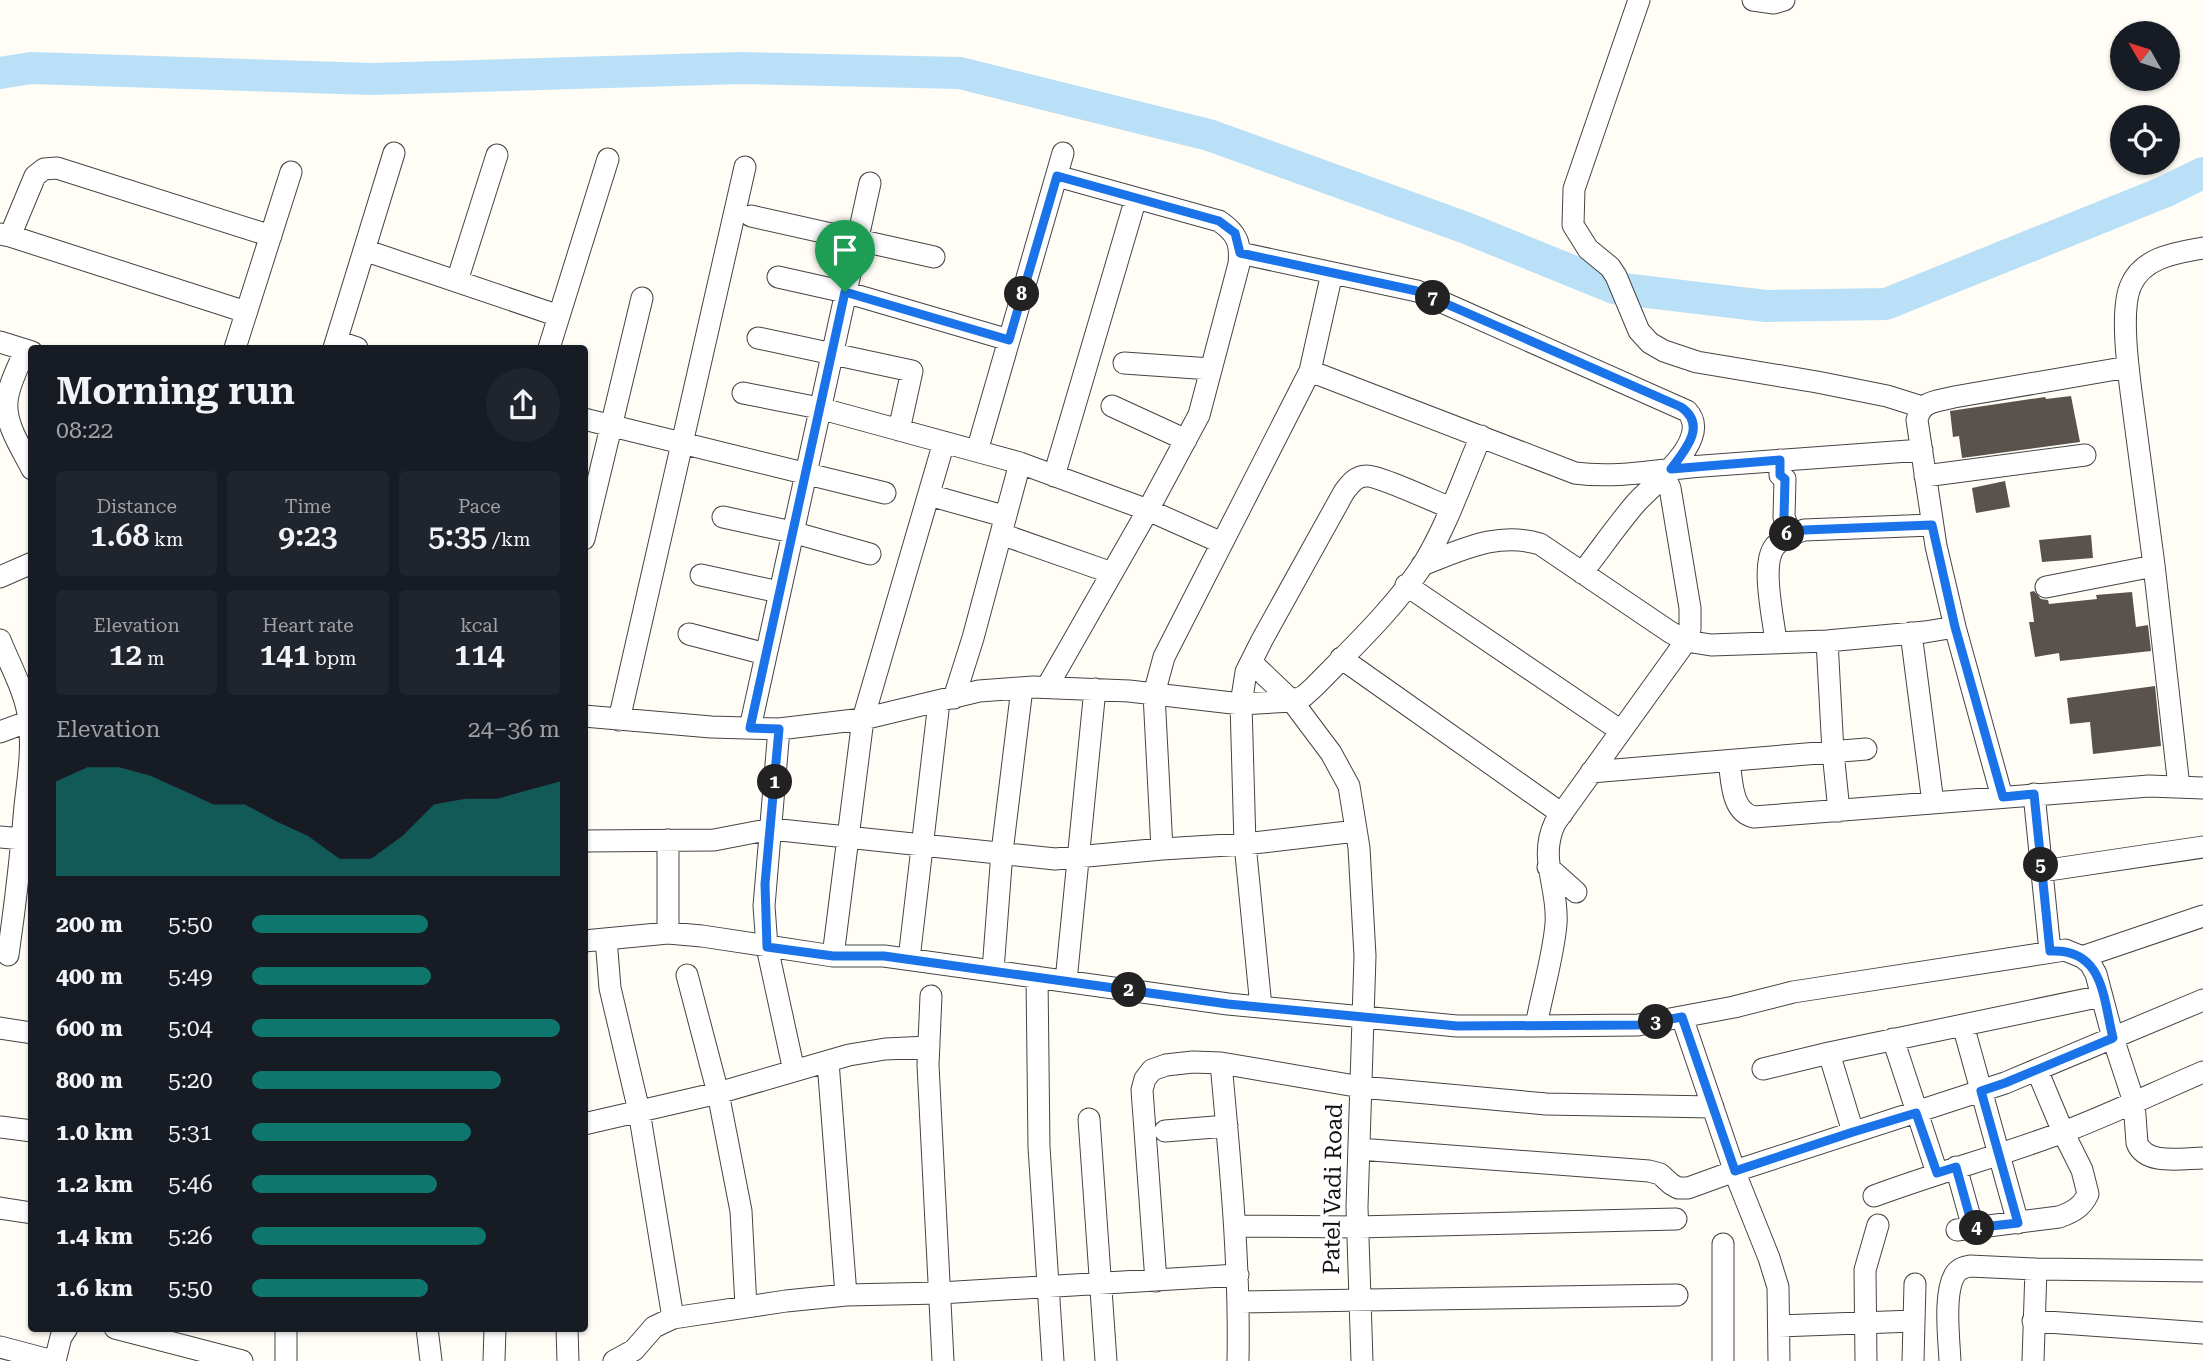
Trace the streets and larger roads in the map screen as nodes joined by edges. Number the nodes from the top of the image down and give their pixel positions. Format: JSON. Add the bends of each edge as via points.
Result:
{"nodes":[{"id":1,"x":1639,"y":0,"type":"edge"},
{"id":2,"x":1753,"y":0,"type":"edge"},
{"id":3,"x":1784,"y":0,"type":"edge"},
{"id":4,"x":394,"y":153,"type":"dead end"},
{"id":5,"x":1063,"y":153,"type":"dead end"},
{"id":6,"x":497,"y":155,"type":"dead end"},
{"id":7,"x":608,"y":159,"type":"dead end"},
{"id":8,"x":745,"y":167,"type":"dead end"},
{"id":9,"x":291,"y":172,"type":"dead end"},
{"id":10,"x":1057,"y":176,"type":"junction"},
{"id":11,"x":870,"y":183,"type":"dead end"},
{"id":12,"x":1136,"y":198,"type":"junction"},
{"id":13,"x":0,"y":214,"type":"edge"},
{"id":14,"x":751,"y":216,"type":"dead end"},
{"id":15,"x":5,"y":235,"type":"edge"},
{"id":16,"x":271,"y":236,"type":"junction"},
{"id":17,"x":857,"y":239,"type":"junction"},
{"id":18,"x":2203,"y":248,"type":"edge"},
{"id":19,"x":364,"y":250,"type":"junction"},
{"id":20,"x":1240,"y":253,"type":"junction"},
{"id":21,"x":934,"y":257,"type":"dead end"},
{"id":22,"x":1332,"y":273,"type":"junction"},
{"id":23,"x":778,"y":277,"type":"dead end"},
{"id":24,"x":457,"y":281,"type":"junction"},
{"id":25,"x":845,"y":292,"type":"junction"},
{"id":26,"x":642,"y":298,"type":"dead end"},
{"id":27,"x":246,"y":313,"type":"junction"},
{"id":28,"x":559,"y":316,"type":"junction"},
{"id":29,"x":758,"y":338,"type":"dead end"},
{"id":30,"x":1009,"y":340,"type":"junction"},
{"id":31,"x":0,"y":342,"type":"edge"},
{"id":32,"x":236,"y":345,"type":"edge"},
{"id":33,"x":335,"y":345,"type":"edge"},
{"id":34,"x":550,"y":345,"type":"edge"},
{"id":35,"x":28,"y":351,"type":"edge"},
{"id":36,"x":832,"y":354,"type":"junction"},
{"id":37,"x":1124,"y":363,"type":"dead end"},
{"id":38,"x":2128,"y":367,"type":"junction"},
{"id":39,"x":1211,"y":369,"type":"junction"},
{"id":40,"x":1310,"y":371,"type":"junction"},
{"id":41,"x":743,"y":393,"type":"dead end"},
{"id":42,"x":1112,"y":406,"type":"dead end"},
{"id":43,"x":1922,"y":407,"type":"junction"},
{"id":44,"x":819,"y":408,"type":"junction"},
{"id":45,"x":588,"y":420,"type":"edge"},
{"id":46,"x":611,"y":425,"type":"junction"},
{"id":47,"x":899,"y":430,"type":"junction"},
{"id":48,"x":1481,"y":436,"type":"junction"},
{"id":49,"x":1186,"y":440,"type":"junction"},
{"id":50,"x":681,"y":442,"type":"junction"},
{"id":51,"x":944,"y":442,"type":"junction"},
{"id":52,"x":1922,"y":450,"type":"junction"},
{"id":53,"x":977,"y":451,"type":"junction"},
{"id":54,"x":2085,"y":455,"type":"dead end"},
{"id":55,"x":1780,"y":460,"type":"junction"},
{"id":56,"x":28,"y":461,"type":"edge"},
{"id":57,"x":1020,"y":463,"type":"junction"},
{"id":58,"x":806,"y":472,"type":"junction"},
{"id":59,"x":1668,"y":473,"type":"junction"},
{"id":60,"x":1925,"y":475,"type":"junction"},
{"id":61,"x":1054,"y":476,"type":"junction"},
{"id":62,"x":885,"y":493,"type":"dead end"},
{"id":63,"x":929,"y":495,"type":"junction"},
{"id":64,"x":1451,"y":508,"type":"junction"},
{"id":65,"x":1148,"y":510,"type":"junction"},
{"id":66,"x":723,"y":517,"type":"dead end"},
{"id":67,"x":588,"y":522,"type":"edge"},
{"id":68,"x":1932,"y":525,"type":"junction"},
{"id":69,"x":1003,"y":526,"type":"junction"},
{"id":70,"x":792,"y":532,"type":"junction"},
{"id":71,"x":1787,"y":536,"type":"junction"},
{"id":72,"x":1222,"y":543,"type":"junction"},
{"id":73,"x":870,"y":554,"type":"dead end"},
{"id":74,"x":1422,"y":565,"type":"junction"},
{"id":75,"x":28,"y":566,"type":"edge"},
{"id":76,"x":2154,"y":566,"type":"junction"},
{"id":77,"x":1112,"y":573,"type":"junction"},
{"id":78,"x":1582,"y":573,"type":"junction"},
{"id":79,"x":701,"y":575,"type":"dead end"},
{"id":80,"x":0,"y":578,"type":"edge"},
{"id":81,"x":1406,"y":585,"type":"junction"},
{"id":82,"x":2046,"y":587,"type":"dead end"},
{"id":83,"x":779,"y":592,"type":"junction"},
{"id":84,"x":1955,"y":627,"type":"junction"},
{"id":85,"x":1911,"y":633,"type":"junction"},
{"id":86,"x":689,"y":634,"type":"dead end"},
{"id":87,"x":0,"y":640,"type":"edge"},
{"id":88,"x":1686,"y":641,"type":"junction"},
{"id":89,"x":1827,"y":641,"type":"junction"},
{"id":90,"x":1776,"y":643,"type":"junction"},
{"id":91,"x":766,"y":654,"type":"junction"},
{"id":92,"x":1341,"y":658,"type":"junction"},
{"id":93,"x":1251,"y":662,"type":"junction"},
{"id":94,"x":1048,"y":687,"type":"junction"},
{"id":95,"x":1022,"y":688,"type":"junction"},
{"id":96,"x":1095,"y":690,"type":"junction"},
{"id":97,"x":1153,"y":694,"type":"junction"},
{"id":98,"x":947,"y":700,"type":"junction"},
{"id":99,"x":1293,"y":701,"type":"junction"},
{"id":100,"x":1241,"y":704,"type":"junction"},
{"id":101,"x":28,"y":713,"type":"edge"},
{"id":102,"x":588,"y":716,"type":"edge"},
{"id":103,"x":863,"y":719,"type":"junction"},
{"id":104,"x":618,"y":720,"type":"junction"},
{"id":105,"x":28,"y":721,"type":"edge"},
{"id":106,"x":750,"y":728,"type":"junction"},
{"id":107,"x":779,"y":729,"type":"junction"},
{"id":108,"x":1622,"y":731,"type":"junction"},
{"id":109,"x":0,"y":732,"type":"edge"},
{"id":110,"x":1866,"y":749,"type":"dead end"},
{"id":111,"x":1833,"y":752,"type":"junction"},
{"id":112,"x":1729,"y":761,"type":"junction"},
{"id":113,"x":1591,"y":772,"type":"junction"},
{"id":114,"x":2179,"y":787,"type":"junction"},
{"id":115,"x":2203,"y":788,"type":"edge"},
{"id":116,"x":2034,"y":794,"type":"junction"},
{"id":117,"x":2003,"y":797,"type":"junction"},
{"id":118,"x":1933,"y":803,"type":"junction"},
{"id":119,"x":28,"y":805,"type":"edge"},
{"id":120,"x":1839,"y":811,"type":"junction"},
{"id":121,"x":1562,"y":814,"type":"junction"},
{"id":122,"x":771,"y":830,"type":"junction"},
{"id":123,"x":1356,"y":831,"type":"junction"},
{"id":124,"x":0,"y":837,"type":"edge"},
{"id":125,"x":848,"y":837,"type":"junction"},
{"id":126,"x":27,"y":840,"type":"edge"},
{"id":127,"x":588,"y":841,"type":"edge"},
{"id":128,"x":668,"y":841,"type":"junction"},
{"id":129,"x":922,"y":844,"type":"junction"},
{"id":130,"x":1245,"y":844,"type":"junction"},
{"id":131,"x":2203,"y":847,"type":"edge"},
{"id":132,"x":1162,"y":849,"type":"junction"},
{"id":133,"x":1002,"y":852,"type":"junction"},
{"id":134,"x":1077,"y":858,"type":"junction"},
{"id":135,"x":1548,"y":867,"type":"junction"},
{"id":136,"x":2042,"y":871,"type":"junction"},
{"id":137,"x":1576,"y":892,"type":"dead end"},
{"id":138,"x":2203,"y":916,"type":"edge"},
{"id":139,"x":668,"y":933,"type":"junction"},
{"id":140,"x":595,"y":940,"type":"edge"},
{"id":141,"x":2050,"y":951,"type":"junction"},
{"id":142,"x":8,"y":955,"type":"dead end"},
{"id":143,"x":833,"y":956,"type":"junction"},
{"id":144,"x":2082,"y":957,"type":"junction"},
{"id":145,"x":909,"y":959,"type":"junction"},
{"id":146,"x":770,"y":962,"type":"junction"},
{"id":147,"x":993,"y":970,"type":"junction"},
{"id":148,"x":687,"y":975,"type":"dead end"},
{"id":149,"x":1066,"y":981,"type":"junction"},
{"id":150,"x":1037,"y":992,"type":"junction"},
{"id":151,"x":931,"y":996,"type":"dead end"},
{"id":152,"x":2102,"y":996,"type":"junction"},
{"id":153,"x":2203,"y":1000,"type":"edge"},
{"id":154,"x":1261,"y":1007,"type":"junction"},
{"id":155,"x":1682,"y":1017,"type":"junction"},
{"id":156,"x":1963,"y":1025,"type":"junction"},
{"id":157,"x":1536,"y":1026,"type":"junction"},
{"id":158,"x":0,"y":1028,"type":"edge"},
{"id":159,"x":1363,"y":1030,"type":"junction"},
{"id":160,"x":28,"y":1032,"type":"edge"},
{"id":161,"x":2113,"y":1038,"type":"junction"},
{"id":162,"x":1893,"y":1040,"type":"junction"},
{"id":163,"x":929,"y":1047,"type":"junction"},
{"id":164,"x":1829,"y":1053,"type":"junction"},
{"id":165,"x":828,"y":1062,"type":"junction"},
{"id":166,"x":1221,"y":1063,"type":"junction"},
{"id":167,"x":1763,"y":1069,"type":"dead end"},
{"id":168,"x":2037,"y":1070,"type":"junction"},
{"id":169,"x":794,"y":1071,"type":"junction"},
{"id":170,"x":2203,"y":1072,"type":"edge"},
{"id":171,"x":1361,"y":1087,"type":"junction"},
{"id":172,"x":1981,"y":1091,"type":"junction"},
{"id":173,"x":718,"y":1093,"type":"junction"},
{"id":174,"x":2134,"y":1102,"type":"junction"},
{"id":175,"x":1713,"y":1107,"type":"junction"},
{"id":176,"x":639,"y":1111,"type":"junction"},
{"id":177,"x":1916,"y":1113,"type":"junction"},
{"id":178,"x":1089,"y":1119,"type":"dead end"},
{"id":179,"x":588,"y":1123,"type":"edge"},
{"id":180,"x":1227,"y":1126,"type":"junction"},
{"id":181,"x":0,"y":1127,"type":"edge"},
{"id":182,"x":28,"y":1130,"type":"edge"},
{"id":183,"x":1165,"y":1131,"type":"dead end"},
{"id":184,"x":1853,"y":1132,"type":"junction"},
{"id":185,"x":2063,"y":1132,"type":"junction"},
{"id":186,"x":1359,"y":1149,"type":"junction"},
{"id":187,"x":1999,"y":1154,"type":"junction"},
{"id":188,"x":2203,"y":1158,"type":"edge"},
{"id":189,"x":1946,"y":1170,"type":"junction"},
{"id":190,"x":1735,"y":1171,"type":"junction"},
{"id":191,"x":1874,"y":1196,"type":"dead end"},
{"id":192,"x":0,"y":1208,"type":"edge"},
{"id":193,"x":28,"y":1212,"type":"edge"},
{"id":194,"x":1676,"y":1219,"type":"dead end"},
{"id":195,"x":2018,"y":1223,"type":"junction"},
{"id":196,"x":1878,"y":1225,"type":"dead end"},
{"id":197,"x":1236,"y":1226,"type":"junction"},
{"id":198,"x":1358,"y":1227,"type":"junction"},
{"id":199,"x":1723,"y":1244,"type":"dead end"},
{"id":200,"x":2036,"y":1269,"type":"junction"},
{"id":201,"x":2203,"y":1271,"type":"edge"},
{"id":202,"x":1238,"y":1275,"type":"junction"},
{"id":203,"x":1156,"y":1281,"type":"junction"},
{"id":204,"x":1101,"y":1284,"type":"junction"},
{"id":205,"x":1915,"y":1284,"type":"dead end"},
{"id":206,"x":1048,"y":1287,"type":"junction"},
{"id":207,"x":940,"y":1293,"type":"junction"},
{"id":208,"x":846,"y":1295,"type":"junction"},
{"id":209,"x":1677,"y":1295,"type":"dead end"},
{"id":210,"x":1359,"y":1299,"type":"junction"},
{"id":211,"x":1239,"y":1302,"type":"junction"},
{"id":212,"x":746,"y":1307,"type":"junction"},
{"id":213,"x":673,"y":1318,"type":"junction"},
{"id":214,"x":1914,"y":1321,"type":"junction"},
{"id":215,"x":2034,"y":1321,"type":"junction"},
{"id":216,"x":1866,"y":1323,"type":"junction"},
{"id":217,"x":1779,"y":1326,"type":"junction"},
{"id":218,"x":64,"y":1332,"type":"edge"},
{"id":219,"x":130,"y":1332,"type":"edge"},
{"id":220,"x":286,"y":1332,"type":"edge"},
{"id":221,"x":427,"y":1332,"type":"edge"},
{"id":222,"x":495,"y":1332,"type":"edge"},
{"id":223,"x":568,"y":1332,"type":"edge"},
{"id":224,"x":2203,"y":1333,"type":"edge"},
{"id":225,"x":0,"y":1347,"type":"edge"},
{"id":226,"x":636,"y":1356,"type":"edge"},
{"id":227,"x":54,"y":1361,"type":"edge"},
{"id":228,"x":242,"y":1361,"type":"edge"},
{"id":229,"x":286,"y":1361,"type":"edge"},
{"id":230,"x":431,"y":1361,"type":"edge"},
{"id":231,"x":494,"y":1361,"type":"edge"},
{"id":232,"x":568,"y":1361,"type":"edge"},
{"id":233,"x":614,"y":1361,"type":"edge"},
{"id":234,"x":943,"y":1361,"type":"edge"},
{"id":235,"x":1052,"y":1361,"type":"edge"},
{"id":236,"x":1106,"y":1361,"type":"edge"},
{"id":237,"x":1238,"y":1361,"type":"edge"},
{"id":238,"x":1362,"y":1361,"type":"edge"},
{"id":239,"x":1723,"y":1361,"type":"edge"},
{"id":240,"x":1779,"y":1361,"type":"edge"},
{"id":241,"x":1866,"y":1361,"type":"edge"},
{"id":242,"x":1913,"y":1361,"type":"edge"},
{"id":243,"x":1950,"y":1361,"type":"edge"},
{"id":244,"x":2033,"y":1361,"type":"edge"}],
"edges":[{"from":1,"to":43,"type":"street","via":[[1574,189],[1573,225],[1588,249],[1610,267],[1639,331],[1664,351],[1697,362],[1840,386]]},
{"from":2,"to":3,"type":"street"},
{"from":4,"to":19,"type":"street"},
{"from":5,"to":10,"type":"street"},
{"from":6,"to":24,"type":"street"},
{"from":7,"to":28,"type":"street"},
{"from":8,"to":50,"type":"street"},
{"from":9,"to":16,"type":"street"},
{"from":10,"to":12,"type":"street"},
{"from":10,"to":30,"type":"street"},
{"from":11,"to":17,"type":"street"},
{"from":12,"to":20,"type":"street","via":[[1219,221],[1235,233]]},
{"from":12,"to":61,"type":"street"},
{"from":13,"to":15,"type":"street"},
{"from":14,"to":17,"type":"street"},
{"from":15,"to":16,"type":"street","via":[[35,176],[44,169],[57,169]]},
{"from":15,"to":27,"type":"street"},
{"from":16,"to":27,"type":"street"},
{"from":17,"to":21,"type":"street"},
{"from":17,"to":25,"type":"street"},
{"from":18,"to":38,"type":"street","via":[[2154,260],[2131,284],[2125,301]]},
{"from":19,"to":24,"type":"street"},
{"from":19,"to":33,"type":"street"},
{"from":20,"to":22,"type":"street"},
{"from":20,"to":39,"type":"street"},
{"from":22,"to":40,"type":"street"},
{"from":22,"to":59,"type":"street","via":[[1417,291],[1681,407],[1694,425]]},
{"from":23,"to":25,"type":"street"},
{"from":24,"to":28,"type":"street"},
{"from":25,"to":30,"type":"street"},
{"from":25,"to":36,"type":"street"},
{"from":26,"to":46,"type":"street"},
{"from":27,"to":32,"type":"street"},
{"from":28,"to":34,"type":"street"},
{"from":29,"to":36,"type":"street"},
{"from":30,"to":53,"type":"street"},
{"from":31,"to":35,"type":"street"},
{"from":35,"to":56,"type":"street","via":[[7,401],[15,436]]},
{"from":36,"to":44,"type":"street"},
{"from":36,"to":47,"type":"street","via":[[912,371]]},
{"from":37,"to":39,"type":"street"},
{"from":38,"to":43,"type":"street","via":[[1954,397]]},
{"from":38,"to":76,"type":"street"},
{"from":39,"to":49,"type":"street","via":[[1199,415]]},
{"from":40,"to":48,"type":"street"},
{"from":40,"to":72,"type":"street"},
{"from":41,"to":44,"type":"street"},
{"from":42,"to":49,"type":"street"},
{"from":43,"to":52,"type":"street","via":[[1917,420]]},
{"from":44,"to":47,"type":"street"},
{"from":44,"to":58,"type":"street"},
{"from":45,"to":46,"type":"street"},
{"from":46,"to":50,"type":"street"},
{"from":46,"to":67,"type":"street"},
{"from":47,"to":51,"type":"street"},
{"from":48,"to":59,"type":"street","via":[[1575,472]]},
{"from":48,"to":64,"type":"street"},
{"from":49,"to":65,"type":"street"},
{"from":50,"to":58,"type":"street"},
{"from":50,"to":104,"type":"street"},
{"from":51,"to":53,"type":"street"},
{"from":51,"to":63,"type":"street"},
{"from":52,"to":55,"type":"street"},
{"from":52,"to":60,"type":"street"},
{"from":53,"to":57,"type":"street"},
{"from":54,"to":60,"type":"street"},
{"from":55,"to":59,"type":"street"},
{"from":55,"to":71,"type":"street"},
{"from":57,"to":61,"type":"street"},
{"from":57,"to":69,"type":"street"},
{"from":58,"to":62,"type":"street"},
{"from":58,"to":70,"type":"street"},
{"from":59,"to":78,"type":"street","via":[[1635,504]]},
{"from":59,"to":88,"type":"street","via":[[1690,608]]},
{"from":60,"to":68,"type":"street"},
{"from":61,"to":65,"type":"street"},
{"from":63,"to":69,"type":"street","via":[[1000,515]]},
{"from":63,"to":103,"type":"street"},
{"from":64,"to":74,"type":"street"},
{"from":64,"to":93,"type":"street","via":[[1373,476],[1350,483]]},
{"from":65,"to":72,"type":"street"},
{"from":65,"to":77,"type":"street"},
{"from":66,"to":70,"type":"street"},
{"from":68,"to":71,"type":"street","via":[[1804,530]]},
{"from":68,"to":84,"type":"street"},
{"from":69,"to":77,"type":"street"},
{"from":69,"to":98,"type":"street","via":[[973,638]]},
{"from":70,"to":73,"type":"street"},
{"from":70,"to":83,"type":"street"},
{"from":71,"to":90,"type":"street","via":[[1770,553],[1768,568]]},
{"from":72,"to":97,"type":"street","via":[[1164,657]]},
{"from":74,"to":78,"type":"street","via":[[1505,538],[1540,544]]},
{"from":74,"to":81,"type":"street"},
{"from":75,"to":80,"type":"street"},
{"from":76,"to":82,"type":"street"},
{"from":76,"to":114,"type":"street"},
{"from":77,"to":94,"type":"street"},
{"from":78,"to":88,"type":"street"},
{"from":79,"to":83,"type":"street"},
{"from":81,"to":92,"type":"street"},
{"from":81,"to":108,"type":"street"},
{"from":83,"to":91,"type":"street"},
{"from":84,"to":85,"type":"street"},
{"from":84,"to":117,"type":"street"},
{"from":85,"to":89,"type":"street"},
{"from":85,"to":118,"type":"street"},
{"from":86,"to":91,"type":"street"},
{"from":87,"to":101,"type":"street"},
{"from":88,"to":90,"type":"street"},
{"from":88,"to":108,"type":"street"},
{"from":89,"to":90,"type":"street"},
{"from":89,"to":111,"type":"street"},
{"from":91,"to":106,"type":"street"},
{"from":92,"to":99,"type":"street","via":[[1304,696]]},
{"from":92,"to":121,"type":"street"},
{"from":93,"to":99,"type":"street","name":"Patel Vadi Road"},
{"from":93,"to":100,"type":"street"},
{"from":94,"to":95,"type":"street"},
{"from":94,"to":96,"type":"street"},
{"from":95,"to":98,"type":"street","via":[[979,691]]},
{"from":95,"to":133,"type":"street"},
{"from":96,"to":97,"type":"street"},
{"from":96,"to":134,"type":"street"},
{"from":97,"to":100,"type":"street"},
{"from":97,"to":132,"type":"street"},
{"from":98,"to":103,"type":"street"},
{"from":98,"to":129,"type":"street"},
{"from":99,"to":100,"type":"street"},
{"from":99,"to":123,"type":"street","name":"Patel Vadi Road","via":[[1349,786]]},
{"from":100,"to":130,"type":"street"},
{"from":102,"to":104,"type":"street"},
{"from":103,"to":107,"type":"street"},
{"from":103,"to":125,"type":"street"},
{"from":104,"to":106,"type":"street"},
{"from":105,"to":109,"type":"street"},
{"from":106,"to":107,"type":"street"},
{"from":107,"to":122,"type":"street"},
{"from":108,"to":113,"type":"street"},
{"from":110,"to":111,"type":"street"},
{"from":111,"to":112,"type":"street"},
{"from":111,"to":120,"type":"street"},
{"from":112,"to":113,"type":"street"},
{"from":112,"to":120,"type":"street","via":[[1738,807],[1745,816]]},
{"from":113,"to":121,"type":"street"},
{"from":114,"to":115,"type":"street"},
{"from":114,"to":116,"type":"street"},
{"from":116,"to":117,"type":"street"},
{"from":116,"to":136,"type":"street"},
{"from":117,"to":118,"type":"street"},
{"from":118,"to":120,"type":"street"},
{"from":119,"to":126,"type":"street"},
{"from":121,"to":135,"type":"street","via":[[1549,836]]},
{"from":122,"to":125,"type":"street"},
{"from":122,"to":128,"type":"street","via":[[714,840]]},
{"from":122,"to":146,"type":"street","via":[[765,884]]},
{"from":123,"to":130,"type":"street"},
{"from":123,"to":159,"type":"street","name":"Patel Vadi Road","via":[[1365,956]]},
{"from":124,"to":126,"type":"street"},
{"from":125,"to":129,"type":"street"},
{"from":125,"to":143,"type":"street"},
{"from":126,"to":142,"type":"street"},
{"from":127,"to":128,"type":"street"},
{"from":128,"to":139,"type":"street"},
{"from":129,"to":133,"type":"street"},
{"from":129,"to":145,"type":"street"},
{"from":130,"to":132,"type":"street"},
{"from":130,"to":154,"type":"street"},
{"from":131,"to":136,"type":"street"},
{"from":132,"to":134,"type":"street"},
{"from":133,"to":134,"type":"street"},
{"from":133,"to":147,"type":"street"},
{"from":134,"to":149,"type":"street"},
{"from":135,"to":137,"type":"street"},
{"from":135,"to":157,"type":"street","via":[[1556,898],[1556,925]]},
{"from":136,"to":141,"type":"street"},
{"from":138,"to":144,"type":"street"},
{"from":139,"to":140,"type":"street"},
{"from":139,"to":146,"type":"street","via":[[702,936]]},
{"from":140,"to":176,"type":"street"},
{"from":141,"to":144,"type":"street","via":[[2065,950]]},
{"from":141,"to":155,"type":"street","via":[[1793,992]]},
{"from":143,"to":145,"type":"street"},
{"from":143,"to":146,"type":"street"},
{"from":144,"to":152,"type":"street","via":[[2096,974]]},
{"from":145,"to":147,"type":"street"},
{"from":146,"to":169,"type":"street"},
{"from":147,"to":150,"type":"street"},
{"from":148,"to":173,"type":"street"},
{"from":149,"to":150,"type":"street"},
{"from":149,"to":154,"type":"street"},
{"from":150,"to":206,"type":"street","via":[[1039,1146]]},
{"from":151,"to":163,"type":"street"},
{"from":152,"to":156,"type":"street"},
{"from":152,"to":161,"type":"street"},
{"from":153,"to":161,"type":"street"},
{"from":154,"to":159,"type":"street"},
{"from":155,"to":157,"type":"street","via":[[1638,1025]]},
{"from":155,"to":175,"type":"street"},
{"from":156,"to":162,"type":"street"},
{"from":156,"to":172,"type":"street"},
{"from":157,"to":159,"type":"street"},
{"from":158,"to":160,"type":"street"},
{"from":159,"to":171,"type":"street","name":"Patel Vadi Road"},
{"from":161,"to":168,"type":"street"},
{"from":161,"to":174,"type":"street"},
{"from":162,"to":164,"type":"street"},
{"from":162,"to":177,"type":"street"},
{"from":163,"to":165,"type":"street","via":[[886,1049]]},
{"from":163,"to":207,"type":"street"},
{"from":164,"to":167,"type":"street"},
{"from":164,"to":184,"type":"street"},
{"from":165,"to":169,"type":"street"},
{"from":165,"to":208,"type":"street"},
{"from":166,"to":171,"type":"street"},
{"from":166,"to":180,"type":"street"},
{"from":166,"to":203,"type":"street","via":[[1166,1065],[1152,1070],[1145,1079],[1142,1109]]},
{"from":168,"to":172,"type":"street"},
{"from":168,"to":185,"type":"street"},
{"from":169,"to":173,"type":"street"},
{"from":170,"to":174,"type":"street"},
{"from":171,"to":175,"type":"street","via":[[1546,1104]]},
{"from":171,"to":186,"type":"street","name":"Patel Vadi Road"},
{"from":172,"to":177,"type":"street"},
{"from":172,"to":187,"type":"street"},
{"from":173,"to":176,"type":"street"},
{"from":173,"to":212,"type":"street","via":[[741,1211]]},
{"from":174,"to":185,"type":"street"},
{"from":174,"to":188,"type":"street","via":[[2139,1149],[2154,1158]]},
{"from":175,"to":190,"type":"street"},
{"from":176,"to":179,"type":"street"},
{"from":176,"to":213,"type":"street"},
{"from":177,"to":184,"type":"street"},
{"from":177,"to":189,"type":"street"},
{"from":178,"to":204,"type":"street"},
{"from":180,"to":183,"type":"street"},
{"from":180,"to":197,"type":"street"},
{"from":181,"to":182,"type":"street"},
{"from":184,"to":190,"type":"street"},
{"from":185,"to":187,"type":"street"},
{"from":185,"to":195,"type":"street","via":[[2082,1170],[2088,1194],[2084,1203],[2059,1217]]},
{"from":186,"to":190,"type":"street","via":[[1650,1171],[1678,1188]]},
{"from":186,"to":198,"type":"street","name":"Patel Vadi Road"},
{"from":187,"to":189,"type":"street"},
{"from":187,"to":195,"type":"street"},
{"from":189,"to":191,"type":"street"},
{"from":189,"to":195,"type":"street","via":[[1965,1229]]},
{"from":190,"to":217,"type":"street","via":[[1778,1287]]},
{"from":192,"to":193,"type":"street"},
{"from":194,"to":198,"type":"street"},
{"from":196,"to":216,"type":"street","via":[[1865,1270]]},
{"from":197,"to":198,"type":"street"},
{"from":197,"to":202,"type":"street"},
{"from":198,"to":210,"type":"street","name":"Patel Vadi Road"},
{"from":199,"to":239,"type":"street"},
{"from":200,"to":201,"type":"street"},
{"from":200,"to":215,"type":"street"},
{"from":200,"to":243,"type":"street","via":[[1970,1266],[1958,1271],[1949,1296]]},
{"from":202,"to":203,"type":"street"},
{"from":202,"to":211,"type":"street"},
{"from":203,"to":204,"type":"street"},
{"from":204,"to":206,"type":"street"},
{"from":204,"to":236,"type":"street"},
{"from":205,"to":214,"type":"street"},
{"from":206,"to":207,"type":"street"},
{"from":206,"to":235,"type":"street"},
{"from":207,"to":208,"type":"street"},
{"from":207,"to":234,"type":"street"},
{"from":208,"to":212,"type":"street"},
{"from":209,"to":210,"type":"street"},
{"from":210,"to":211,"type":"street"},
{"from":210,"to":238,"type":"street","name":"Patel Vadi Road"},
{"from":211,"to":237,"type":"street"},
{"from":212,"to":213,"type":"street"},
{"from":213,"to":226,"type":"street","via":[[654,1327]]},
{"from":214,"to":216,"type":"street"},
{"from":214,"to":242,"type":"street"},
{"from":215,"to":224,"type":"street"},
{"from":215,"to":244,"type":"street"},
{"from":216,"to":217,"type":"street"},
{"from":216,"to":241,"type":"street"},
{"from":217,"to":240,"type":"street"},
{"from":218,"to":227,"type":"street"},
{"from":219,"to":228,"type":"street"},
{"from":220,"to":229,"type":"street"},
{"from":221,"to":230,"type":"street"},
{"from":222,"to":231,"type":"street"},
{"from":223,"to":232,"type":"street"},
{"from":225,"to":227,"type":"street"},
{"from":226,"to":233,"type":"street"}]}
